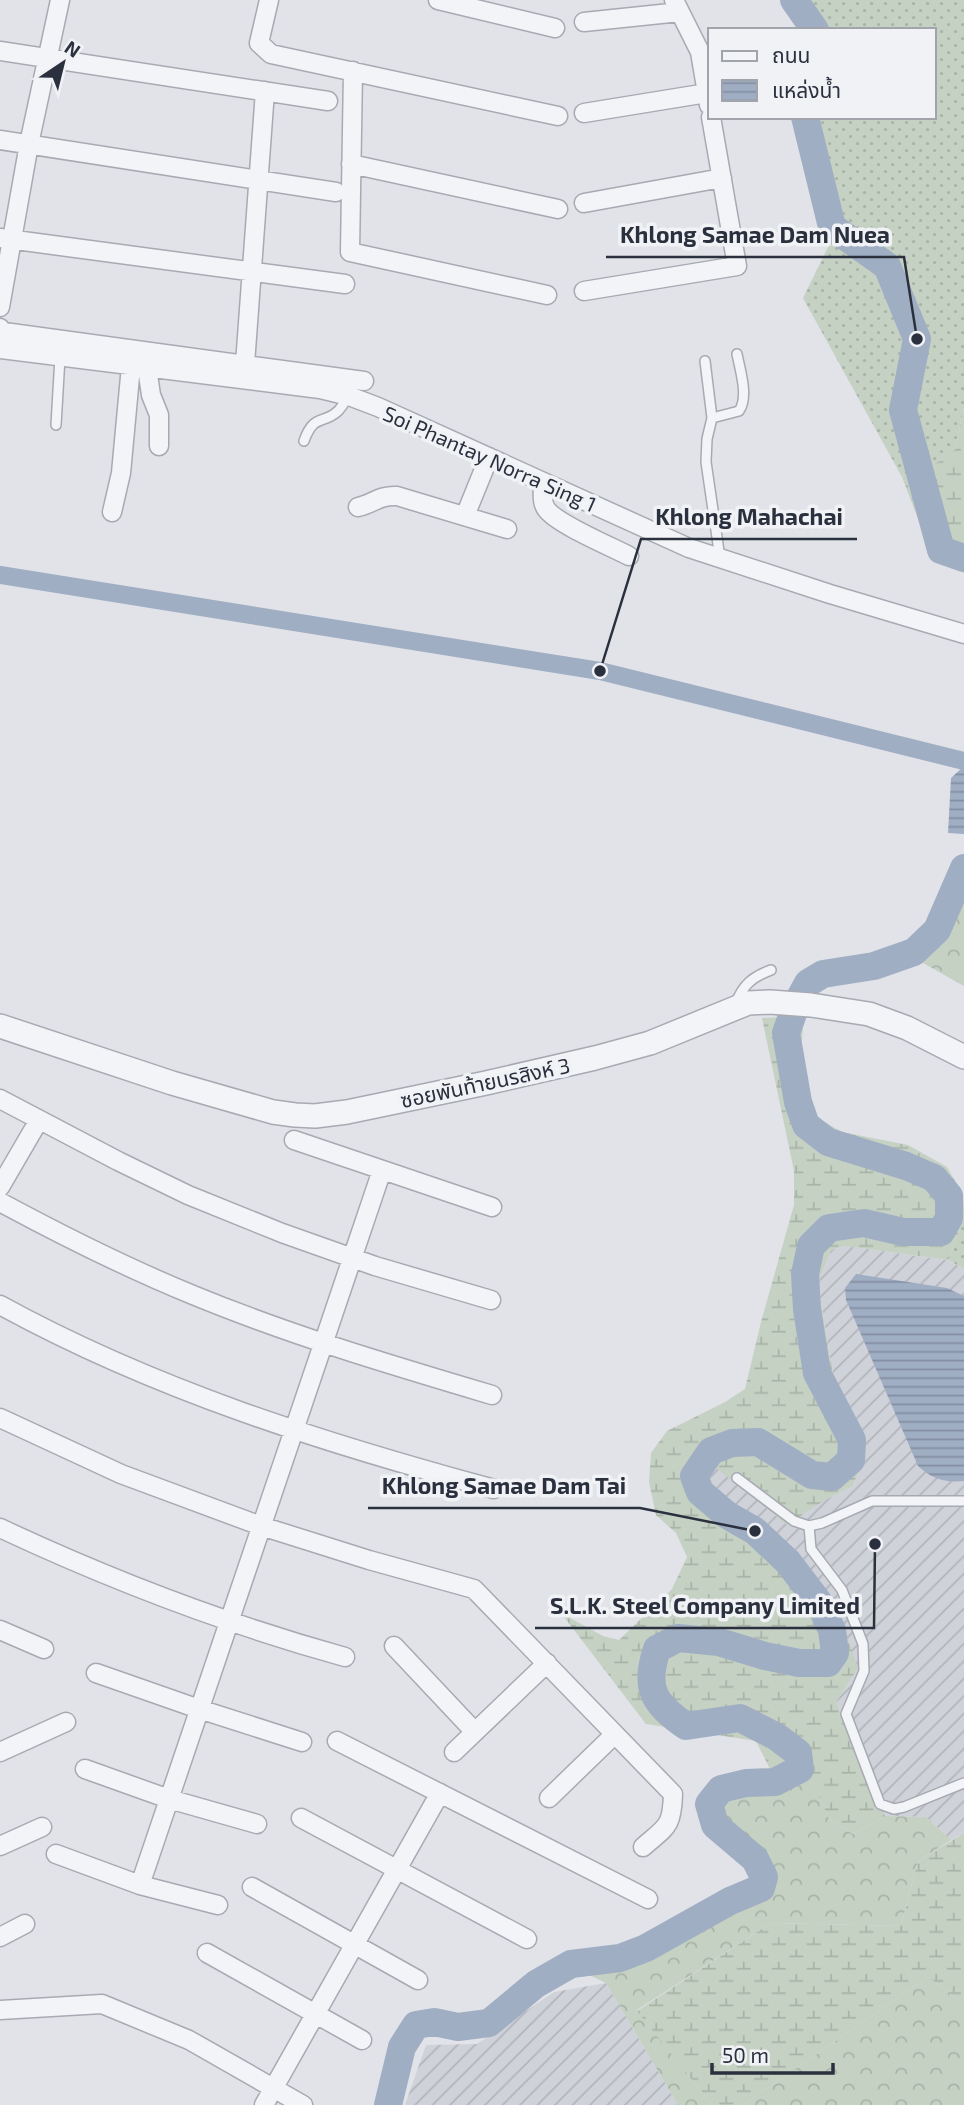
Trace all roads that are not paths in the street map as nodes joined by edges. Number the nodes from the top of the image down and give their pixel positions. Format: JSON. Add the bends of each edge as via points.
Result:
{"nodes":[{"id":1,"x":60,"y":0,"type":"edge"},
{"id":2,"x":269,"y":0,"type":"edge"},
{"id":3,"x":438,"y":0,"type":"edge"},
{"id":4,"x":677,"y":6,"type":"edge"},
{"id":5,"x":584,"y":22,"type":"dead end"},
{"id":6,"x":555,"y":28,"type":"dead end"},
{"id":7,"x":0,"y":51,"type":"edge"},
{"id":8,"x":46,"y":59,"type":"junction"},
{"id":9,"x":353,"y":71,"type":"junction"},
{"id":10,"x":265,"y":91,"type":"junction"},
{"id":11,"x":707,"y":93,"type":"junction"},
{"id":12,"x":708,"y":98,"type":"edge"},
{"id":13,"x":328,"y":101,"type":"dead end"},
{"id":14,"x":584,"y":113,"type":"dead end"},
{"id":15,"x":558,"y":116,"type":"dead end"},
{"id":16,"x":712,"y":119,"type":"edge"},
{"id":17,"x":0,"y":140,"type":"edge"},
{"id":18,"x":29,"y":144,"type":"junction"},
{"id":19,"x":351,"y":164,"type":"junction"},
{"id":20,"x":722,"y":178,"type":"junction"},
{"id":21,"x":259,"y":180,"type":"junction"},
{"id":22,"x":336,"y":192,"type":"dead end"},
{"id":23,"x":584,"y":203,"type":"dead end"},
{"id":24,"x":558,"y":208,"type":"dead end"},
{"id":25,"x":5,"y":239,"type":"edge"},
{"id":26,"x":253,"y":271,"type":"junction"},
{"id":27,"x":345,"y":284,"type":"dead end"},
{"id":28,"x":584,"y":291,"type":"dead end"},
{"id":29,"x":547,"y":295,"type":"dead end"},
{"id":30,"x":0,"y":307,"type":"edge"},
{"id":31,"x":0,"y":328,"type":"edge"},
{"id":32,"x":0,"y":349,"type":"edge"},
{"id":33,"x":737,"y":354,"type":"dead end"},
{"id":34,"x":60,"y":357,"type":"junction"},
{"id":35,"x":705,"y":361,"type":"dead end"},
{"id":36,"x":245,"y":364,"type":"junction"},
{"id":37,"x":139,"y":367,"type":"junction"},
{"id":38,"x":364,"y":381,"type":"dead end"},
{"id":39,"x":349,"y":396,"type":"junction"},
{"id":40,"x":712,"y":418,"type":"junction"},
{"id":41,"x":56,"y":425,"type":"dead end"},
{"id":42,"x":304,"y":442,"type":"dead end"},
{"id":43,"x":159,"y":446,"type":"dead end"},
{"id":44,"x":489,"y":457,"type":"junction"},
{"id":45,"x":543,"y":483,"type":"junction"},
{"id":46,"x":358,"y":507,"type":"dead end"},
{"id":47,"x":113,"y":512,"type":"dead end"},
{"id":48,"x":465,"y":516,"type":"junction"},
{"id":49,"x":507,"y":529,"type":"dead end"},
{"id":50,"x":629,"y":556,"type":"dead end"},
{"id":51,"x":720,"y":558,"type":"junction"},
{"id":52,"x":964,"y":634,"type":"edge"},
{"id":53,"x":771,"y":970,"type":"dead end"},
{"id":54,"x":735,"y":1007,"type":"junction"},
{"id":55,"x":0,"y":1026,"type":"edge"},
{"id":56,"x":962,"y":1052,"type":"edge"},
{"id":57,"x":0,"y":1100,"type":"edge"},
{"id":58,"x":39,"y":1120,"type":"junction"},
{"id":59,"x":294,"y":1140,"type":"dead end"},
{"id":60,"x":382,"y":1170,"type":"junction"},
{"id":61,"x":0,"y":1187,"type":"edge"},
{"id":62,"x":0,"y":1202,"type":"edge"},
{"id":63,"x":492,"y":1207,"type":"dead end"},
{"id":64,"x":352,"y":1258,"type":"junction"},
{"id":65,"x":491,"y":1300,"type":"dead end"},
{"id":66,"x":0,"y":1305,"type":"edge"},
{"id":67,"x":324,"y":1343,"type":"junction"},
{"id":68,"x":492,"y":1395,"type":"dead end"},
{"id":69,"x":0,"y":1418,"type":"edge"},
{"id":70,"x":294,"y":1430,"type":"junction"},
{"id":71,"x":737,"y":1478,"type":"dead end"},
{"id":72,"x":494,"y":1489,"type":"dead end"},
{"id":73,"x":964,"y":1501,"type":"edge"},
{"id":74,"x":261,"y":1526,"type":"junction"},
{"id":75,"x":809,"y":1526,"type":"junction"},
{"id":76,"x":0,"y":1528,"type":"edge"},
{"id":77,"x":229,"y":1622,"type":"junction"},
{"id":78,"x":0,"y":1630,"type":"edge"},
{"id":79,"x":394,"y":1646,"type":"dead end"},
{"id":80,"x":44,"y":1649,"type":"dead end"},
{"id":81,"x":345,"y":1657,"type":"dead end"},
{"id":82,"x":547,"y":1663,"type":"junction"},
{"id":83,"x":96,"y":1672,"type":"dead end"},
{"id":84,"x":199,"y":1709,"type":"junction"},
{"id":85,"x":66,"y":1722,"type":"dead end"},
{"id":86,"x":475,"y":1732,"type":"junction"},
{"id":87,"x":615,"y":1734,"type":"junction"},
{"id":88,"x":337,"y":1741,"type":"dead end"},
{"id":89,"x":302,"y":1742,"type":"dead end"},
{"id":90,"x":0,"y":1752,"type":"edge"},
{"id":91,"x":454,"y":1752,"type":"dead end"},
{"id":92,"x":85,"y":1769,"type":"dead end"},
{"id":93,"x":964,"y":1783,"type":"edge"},
{"id":94,"x":440,"y":1793,"type":"junction"},
{"id":95,"x":549,"y":1798,"type":"dead end"},
{"id":96,"x":169,"y":1800,"type":"junction"},
{"id":97,"x":301,"y":1818,"type":"dead end"},
{"id":98,"x":257,"y":1825,"type":"dead end"},
{"id":99,"x":42,"y":1827,"type":"dead end"},
{"id":100,"x":0,"y":1846,"type":"edge"},
{"id":101,"x":643,"y":1847,"type":"dead end"},
{"id":102,"x":56,"y":1854,"type":"dead end"},
{"id":103,"x":397,"y":1869,"type":"junction"},
{"id":104,"x":140,"y":1885,"type":"junction"},
{"id":105,"x":252,"y":1887,"type":"dead end"},
{"id":106,"x":648,"y":1899,"type":"dead end"},
{"id":107,"x":218,"y":1905,"type":"dead end"},
{"id":108,"x":25,"y":1924,"type":"dead end"},
{"id":109,"x":0,"y":1937,"type":"edge"},
{"id":110,"x":527,"y":1939,"type":"dead end"},
{"id":111,"x":355,"y":1944,"type":"junction"},
{"id":112,"x":208,"y":1953,"type":"dead end"},
{"id":113,"x":418,"y":1980,"type":"dead end"},
{"id":114,"x":0,"y":2010,"type":"edge"},
{"id":115,"x":316,"y":2014,"type":"junction"},
{"id":116,"x":362,"y":2040,"type":"dead end"},
{"id":117,"x":274,"y":2088,"type":"junction"},
{"id":118,"x":264,"y":2105,"type":"edge"},
{"id":119,"x":303,"y":2105,"type":"edge"}],
"edges":[{"from":1,"to":8,"type":"street"},
{"from":2,"to":9,"type":"street","via":[[259,43],[271,54]]},
{"from":3,"to":6,"type":"street"},
{"from":4,"to":5,"type":"street"},
{"from":4,"to":11,"type":"street","via":[[700,52]]},
{"from":7,"to":8,"type":"street"},
{"from":8,"to":10,"type":"street"},
{"from":8,"to":18,"type":"street"},
{"from":9,"to":15,"type":"street"},
{"from":9,"to":19,"type":"street"},
{"from":10,"to":13,"type":"street"},
{"from":10,"to":21,"type":"street"},
{"from":11,"to":12,"type":"street"},
{"from":11,"to":14,"type":"street"},
{"from":16,"to":20,"type":"street"},
{"from":17,"to":18,"type":"street"},
{"from":18,"to":21,"type":"street"},
{"from":18,"to":25,"type":"street"},
{"from":19,"to":24,"type":"street"},
{"from":19,"to":29,"type":"street","via":[[350,252]]},
{"from":20,"to":23,"type":"street"},
{"from":20,"to":28,"type":"street","via":[[737,266]]},
{"from":21,"to":22,"type":"street"},
{"from":21,"to":26,"type":"street"},
{"from":25,"to":26,"type":"street"},
{"from":25,"to":30,"type":"street"},
{"from":26,"to":27,"type":"street"},
{"from":26,"to":36,"type":"street"},
{"from":31,"to":36,"type":"street","via":[[3,334]]},
{"from":32,"to":34,"type":"street","name":"Soi Phantay Norra Sing 1"},
{"from":33,"to":40,"type":"lane","via":[[742,408]]},
{"from":34,"to":37,"type":"street","name":"Soi Phantay Norra Sing 1"},
{"from":34,"to":41,"type":"lane"},
{"from":35,"to":40,"type":"lane"},
{"from":36,"to":38,"type":"street"},
{"from":37,"to":39,"type":"street","name":"Soi Phantay Norra Sing 1"},
{"from":37,"to":43,"type":"street","via":[[159,415]]},
{"from":37,"to":47,"type":"street"},
{"from":39,"to":42,"type":"lane","via":[[337,412],[309,428]]},
{"from":39,"to":44,"type":"street","name":"Soi Phantay Norra Sing 1"},
{"from":40,"to":51,"type":"lane","via":[[706,463]]},
{"from":44,"to":45,"type":"street","name":"Soi Phantay Norra Sing 1"},
{"from":44,"to":48,"type":"street"},
{"from":45,"to":50,"type":"street","via":[[542,502],[547,510]]},
{"from":45,"to":51,"type":"street","name":"Soi Phantay Norra Sing 1"},
{"from":46,"to":48,"type":"street","via":[[386,495]]},
{"from":48,"to":49,"type":"street"},
{"from":51,"to":52,"type":"street","name":"Soi Phantay Norra Sing 1"},
{"from":53,"to":54,"type":"lane","via":[[748,982]]},
{"from":54,"to":55,"type":"street","name":"ซอยพันท้ายนรสิงห์ 3","via":[[650,1043],[595,1058],[315,1116],[260,1108]]},
{"from":54,"to":56,"type":"street","name":"ซอยพันท้ายนรสิงห์ 3","via":[[770,1002],[869,1014]]},
{"from":57,"to":58,"type":"street"},
{"from":58,"to":61,"type":"street"},
{"from":58,"to":64,"type":"street","via":[[188,1195]]},
{"from":59,"to":60,"type":"street"},
{"from":60,"to":63,"type":"street"},
{"from":60,"to":64,"type":"street"},
{"from":62,"to":67,"type":"street","via":[[191,1294]]},
{"from":64,"to":65,"type":"street"},
{"from":64,"to":67,"type":"street"},
{"from":66,"to":70,"type":"street","via":[[133,1370]]},
{"from":67,"to":68,"type":"street"},
{"from":67,"to":70,"type":"street"},
{"from":69,"to":74,"type":"street","via":[[121,1474]]},
{"from":70,"to":72,"type":"street"},
{"from":70,"to":74,"type":"street"},
{"from":71,"to":75,"type":"lane","via":[[794,1521]]},
{"from":73,"to":75,"type":"lane","via":[[872,1501]]},
{"from":74,"to":77,"type":"street"},
{"from":74,"to":82,"type":"street","via":[[474,1589]]},
{"from":75,"to":93,"type":"lane","via":[[811,1549],[842,1590],[863,1644],[864,1671],[846,1714],[880,1804],[904,1807]]},
{"from":76,"to":77,"type":"street"},
{"from":77,"to":81,"type":"street"},
{"from":77,"to":84,"type":"street"},
{"from":78,"to":80,"type":"street"},
{"from":79,"to":86,"type":"street"},
{"from":82,"to":86,"type":"street"},
{"from":82,"to":87,"type":"street"},
{"from":83,"to":84,"type":"street"},
{"from":84,"to":89,"type":"street"},
{"from":84,"to":96,"type":"street"},
{"from":85,"to":90,"type":"street"},
{"from":86,"to":91,"type":"street"},
{"from":87,"to":95,"type":"street"},
{"from":87,"to":101,"type":"street","via":[[673,1794],[668,1826]]},
{"from":88,"to":94,"type":"street"},
{"from":92,"to":96,"type":"street"},
{"from":94,"to":103,"type":"street"},
{"from":94,"to":106,"type":"street"},
{"from":96,"to":98,"type":"street"},
{"from":96,"to":104,"type":"street"},
{"from":97,"to":103,"type":"street"},
{"from":99,"to":100,"type":"street"},
{"from":102,"to":104,"type":"street"},
{"from":103,"to":110,"type":"street"},
{"from":103,"to":111,"type":"street"},
{"from":104,"to":107,"type":"street"},
{"from":105,"to":111,"type":"street"},
{"from":108,"to":109,"type":"street"},
{"from":111,"to":113,"type":"street"},
{"from":111,"to":115,"type":"street"},
{"from":112,"to":115,"type":"street"},
{"from":114,"to":117,"type":"street","via":[[102,2004],[189,2040]]},
{"from":115,"to":116,"type":"street"},
{"from":115,"to":117,"type":"street"},
{"from":117,"to":118,"type":"street"},
{"from":117,"to":119,"type":"street"}]}
